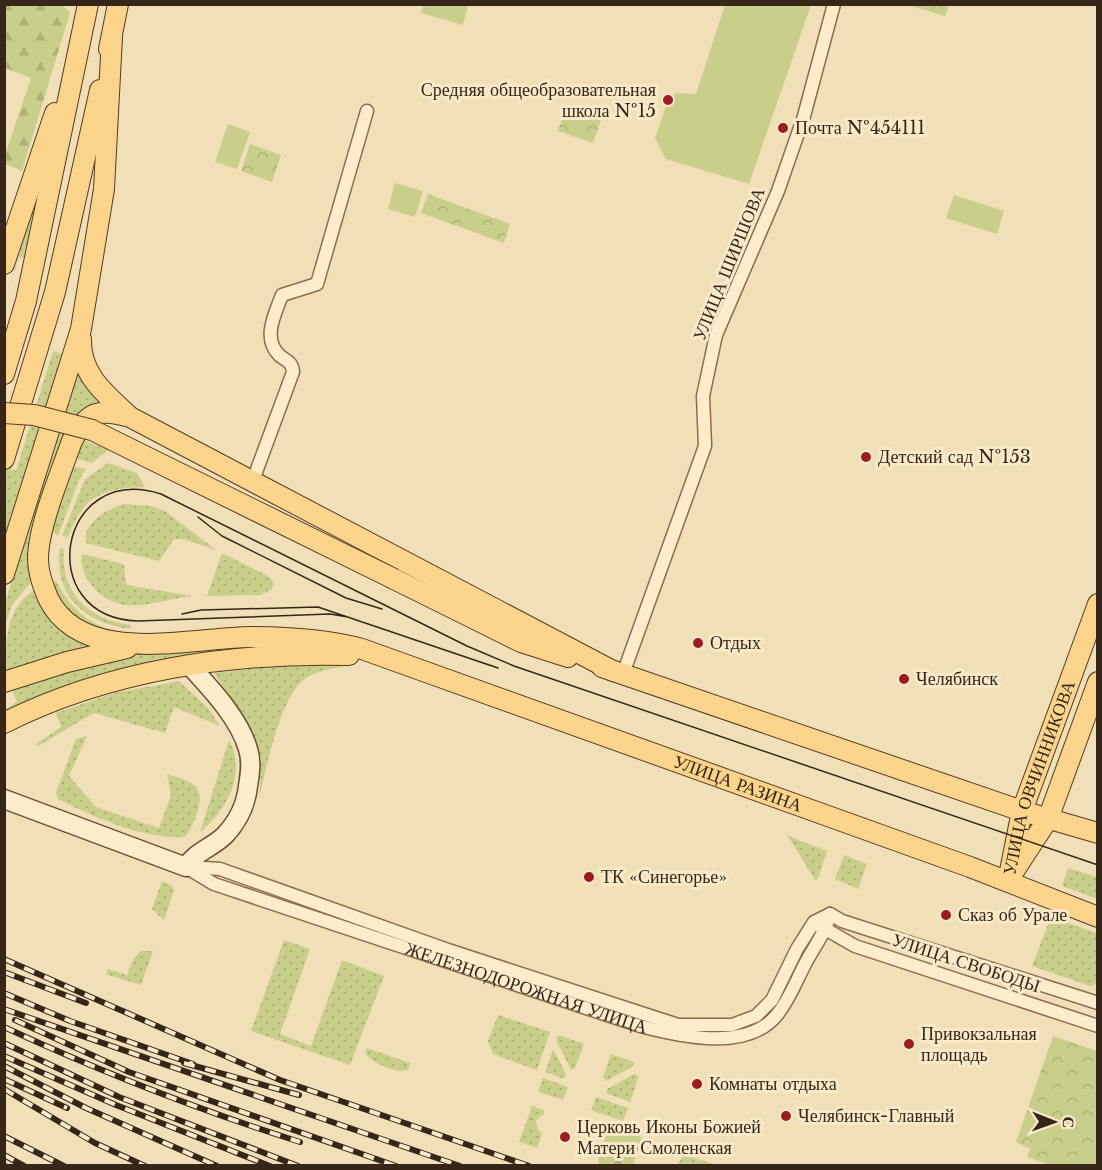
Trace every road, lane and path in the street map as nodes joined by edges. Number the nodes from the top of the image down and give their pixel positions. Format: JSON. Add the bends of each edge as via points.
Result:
{"nodes":[{"id":1,"x":88,"y":4,"type":"edge"},
{"id":2,"x":118,"y":4,"type":"edge"},
{"id":3,"x":834,"y":4,"type":"edge"},
{"id":4,"x":112,"y":37,"type":"junction"},
{"id":5,"x":81,"y":40,"type":"junction"},
{"id":6,"x":367,"y":111,"type":"dead end"},
{"id":7,"x":4,"y":264,"type":"edge"},
{"id":8,"x":81,"y":329,"type":"junction"},
{"id":9,"x":4,"y":374,"type":"edge"},
{"id":10,"x":4,"y":413,"type":"edge"},
{"id":11,"x":130,"y":417,"type":"junction"},
{"id":12,"x":4,"y":459,"type":"edge"},
{"id":13,"x":252,"y":483,"type":"junction"},
{"id":14,"x":4,"y":574,"type":"edge"},
{"id":15,"x":1098,"y":604,"type":"edge"},
{"id":16,"x":141,"y":644,"type":"junction"},
{"id":17,"x":377,"y":656,"type":"junction"},
{"id":18,"x":190,"y":666,"type":"junction"},
{"id":19,"x":618,"y":672,"type":"junction"},
{"id":20,"x":4,"y":682,"type":"edge"},
{"id":21,"x":1098,"y":682,"type":"edge"},
{"id":22,"x":6,"y":722,"type":"edge"},
{"id":23,"x":4,"y":799,"type":"edge"},
{"id":24,"x":1022,"y":811,"type":"junction"},
{"id":25,"x":1048,"y":819,"type":"junction"},
{"id":26,"x":1098,"y":833,"type":"edge"},
{"id":27,"x":186,"y":867,"type":"junction"},
{"id":28,"x":1008,"y":881,"type":"junction"},
{"id":29,"x":830,"y":914,"type":"junction"},
{"id":30,"x":1098,"y":917,"type":"edge"},
{"id":31,"x":814,"y":922,"type":"junction"},
{"id":32,"x":826,"y":931,"type":"junction"},
{"id":33,"x":797,"y":949,"type":"junction"},
{"id":34,"x":808,"y":958,"type":"junction"},
{"id":35,"x":1036,"y":983,"type":"junction"},
{"id":36,"x":1098,"y":994,"type":"edge"},
{"id":37,"x":1085,"y":999,"type":"junction"},
{"id":38,"x":1029,"y":1002,"type":"junction"},
{"id":39,"x":1098,"y":1003,"type":"edge"},
{"id":40,"x":1098,"y":1026,"type":"edge"}],
"edges":[{"from":1,"to":5,"type":"main road"},
{"from":2,"to":4,"type":"main road"},
{"from":3,"to":19,"type":"street","name":"УЛИЦА ШИРШОВА","via":[[804,116],[778,191],[716,335],[703,396],[705,446]]},
{"from":4,"to":8,"type":"main road","via":[[104,189]]},
{"from":4,"to":12,"type":"main road","via":[[55,292]]},
{"from":5,"to":7,"type":"main road"},
{"from":5,"to":9,"type":"main road","via":[[26,301]]},
{"from":6,"to":13,"type":"street","via":[[317,284],[282,295],[270,328],[271,343],[292,366],[292,372]]},
{"from":8,"to":11,"type":"main road","via":[[80,350],[86,369],[103,392]]},
{"from":8,"to":14,"type":"main road"},
{"from":10,"to":19,"type":"main road","bridge":true,"via":[[34,415],[92,430],[521,642]]},
{"from":11,"to":13,"type":"main road"},
{"from":11,"to":16,"type":"main road","via":[[102,412],[79,426],[41,536],[38,559],[41,582],[50,602],[69,624],[102,640]]},
{"from":13,"to":19,"type":"main road"},
{"from":15,"to":24,"type":"main road","name":"УЛИЦА ОВЧИННИКОВА"},
{"from":16,"to":17,"type":"main road","via":[[282,637],[344,644]]},
{"from":16,"to":20,"type":"main road"},
{"from":17,"to":18,"type":"main road","via":[[300,655]]},
{"from":17,"to":28,"type":"main road","name":"УЛИЦА РАЗИНА"},
{"from":18,"to":22,"type":"main road","via":[[95,686]]},
{"from":18,"to":27,"type":"main road","via":[[239,729],[248,749],[250,772],[247,799],[238,819],[224,836],[195,854]]},
{"from":19,"to":24,"type":"main road"},
{"from":21,"to":25,"type":"main road","name":"УЛИЦА ОВЧИННИКОВА"},
{"from":23,"to":27,"type":"main road","name":"ЖЕЛЕЗНОДОРОЖНАЯ УЛИЦА"},
{"from":24,"to":25,"type":"main road"},
{"from":24,"to":28,"type":"main road","name":"УЛИЦА ОВЧИННИКОВА"},
{"from":25,"to":26,"type":"main road"},
{"from":25,"to":28,"type":"main road","name":"УЛИЦА ОВЧИННИКОВА"},
{"from":27,"to":33,"type":"street","name":"ЖЕЛЕЗНОДОРОЖНАЯ УЛИЦА","via":[[220,869],[448,950],[678,1025],[732,1025],[756,1016],[772,1000]]},
{"from":27,"to":34,"type":"street","name":"ЖЕЛЕЗНОДОРОЖНАЯ УЛИЦА","via":[[214,884],[334,925],[640,1026],[681,1035],[744,1035],[768,1024],[788,1000]]},
{"from":28,"to":30,"type":"main road","name":"УЛИЦА РАЗИНА"},
{"from":29,"to":31,"type":"street"},
{"from":29,"to":32,"type":"street"},
{"from":29,"to":35,"type":"street","name":"УЛИЦА СВОБОДЫ"},
{"from":31,"to":32,"type":"street","name":"УЛИЦА СВОБОДЫ"},
{"from":31,"to":33,"type":"street","name":"ЖЕЛЕЗНОДОРОЖНАЯ УЛИЦА"},
{"from":32,"to":34,"type":"street","name":"ЖЕЛЕЗНОДОРОЖНАЯ УЛИЦА"},
{"from":32,"to":38,"type":"street","name":"УЛИЦА СВОБОДЫ","via":[[855,946]]},
{"from":33,"to":34,"type":"street","via":[[807,946]]},
{"from":35,"to":37,"type":"street","name":"УЛИЦА СВОБОДЫ"},
{"from":35,"to":38,"type":"street"},
{"from":36,"to":37,"type":"street"},
{"from":37,"to":39,"type":"street","name":"УЛИЦА СВОБОДЫ"},
{"from":38,"to":40,"type":"street","name":"УЛИЦА СВОБОДЫ"}]}
